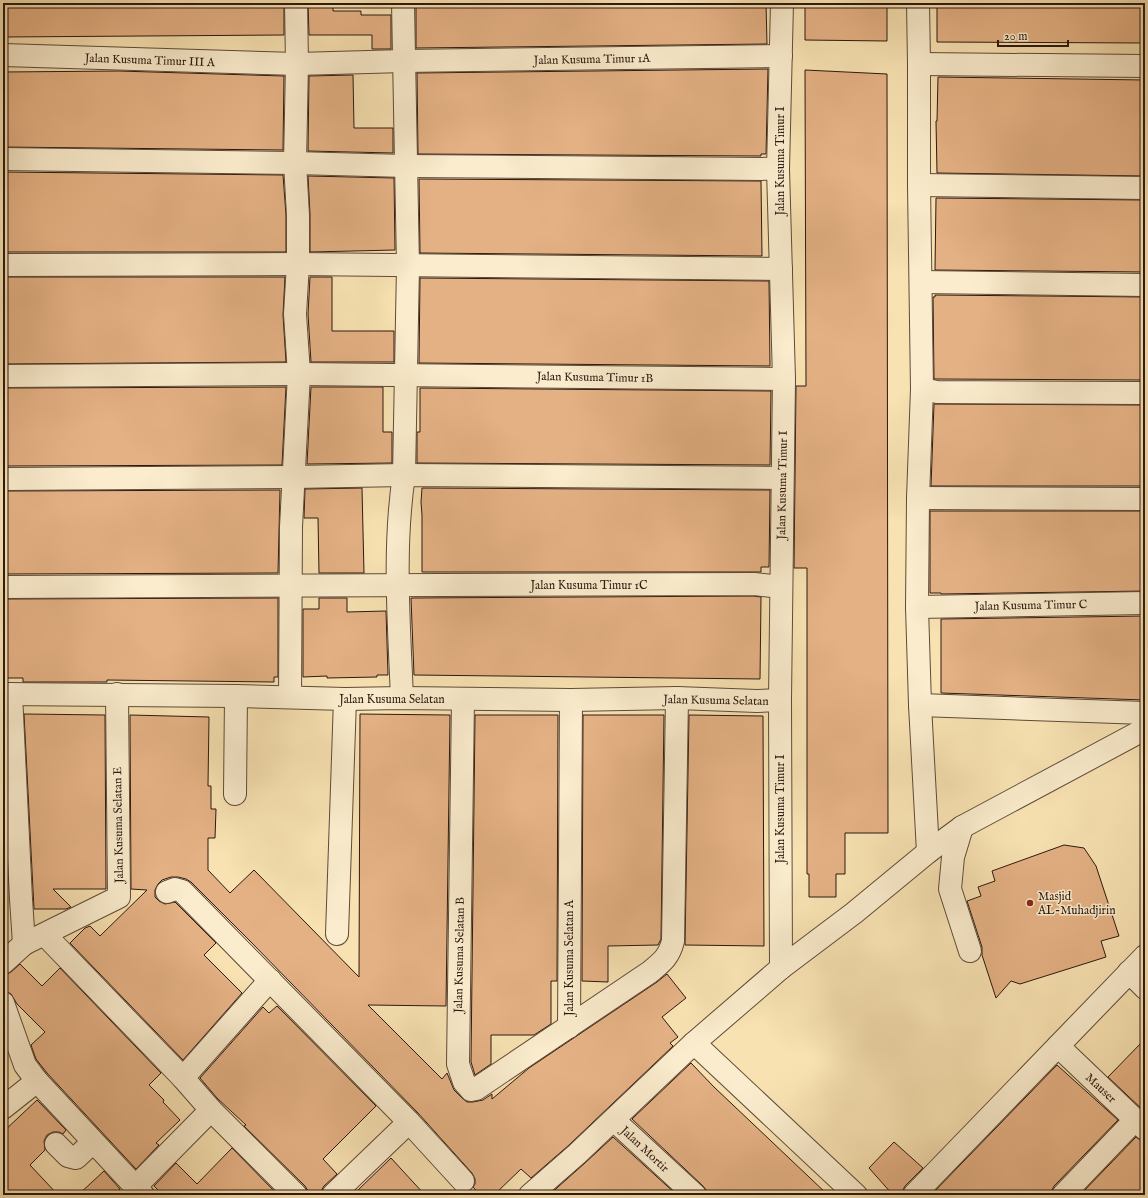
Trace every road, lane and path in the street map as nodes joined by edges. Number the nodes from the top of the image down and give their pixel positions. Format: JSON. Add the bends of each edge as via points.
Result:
{"nodes":[{"id":1,"x":296,"y":3,"type":"edge"},
{"id":2,"x":403,"y":3,"type":"edge"},
{"id":3,"x":782,"y":3,"type":"edge"},
{"id":4,"x":918,"y":3,"type":"edge"},
{"id":5,"x":3,"y":55,"type":"edge"},
{"id":6,"x":781,"y":56,"type":"junction"},
{"id":7,"x":404,"y":61,"type":"junction"},
{"id":8,"x":297,"y":64,"type":"junction"},
{"id":9,"x":919,"y":64,"type":"junction"},
{"id":10,"x":1145,"y":66,"type":"edge"},
{"id":11,"x":3,"y":159,"type":"edge"},
{"id":12,"x":295,"y":163,"type":"junction"},
{"id":13,"x":406,"y":166,"type":"junction"},
{"id":14,"x":778,"y":169,"type":"junction"},
{"id":15,"x":918,"y":185,"type":"junction"},
{"id":16,"x":1145,"y":188,"type":"edge"},
{"id":17,"x":3,"y":264,"type":"edge"},
{"id":18,"x":298,"y":264,"type":"junction"},
{"id":19,"x":408,"y":266,"type":"junction"},
{"id":20,"x":781,"y":269,"type":"junction"},
{"id":21,"x":921,"y":282,"type":"junction"},
{"id":22,"x":1145,"y":286,"type":"edge"},
{"id":23,"x":299,"y":374,"type":"junction"},
{"id":24,"x":406,"y":375,"type":"junction"},
{"id":25,"x":3,"y":376,"type":"edge"},
{"id":26,"x":784,"y":379,"type":"junction"},
{"id":27,"x":922,"y":389,"type":"junction"},
{"id":28,"x":1145,"y":393,"type":"edge"},
{"id":29,"x":404,"y":475,"type":"junction"},
{"id":30,"x":294,"y":477,"type":"junction"},
{"id":31,"x":782,"y":478,"type":"junction"},
{"id":32,"x":3,"y":479,"type":"edge"},
{"id":33,"x":918,"y":498,"type":"junction"},
{"id":34,"x":1145,"y":499,"type":"edge"},
{"id":35,"x":290,"y":585,"type":"junction"},
{"id":36,"x":3,"y":586,"type":"edge"},
{"id":37,"x":398,"y":586,"type":"junction"},
{"id":38,"x":781,"y":587,"type":"junction"},
{"id":39,"x":1145,"y":603,"type":"edge"},
{"id":40,"x":917,"y":607,"type":"junction"},
{"id":41,"x":7,"y":694,"type":"edge"},
{"id":42,"x":117,"y":694,"type":"junction"},
{"id":43,"x":236,"y":696,"type":"junction"},
{"id":44,"x":290,"y":697,"type":"junction"},
{"id":45,"x":402,"y":698,"type":"junction"},
{"id":46,"x":677,"y":698,"type":"junction"},
{"id":47,"x":345,"y":699,"type":"junction"},
{"id":48,"x":463,"y":699,"type":"junction"},
{"id":49,"x":571,"y":700,"type":"junction"},
{"id":50,"x":780,"y":700,"type":"junction"},
{"id":51,"x":920,"y":705,"type":"junction"},
{"id":52,"x":1145,"y":713,"type":"edge"},
{"id":53,"x":1145,"y":729,"type":"edge"},
{"id":54,"x":235,"y":794,"type":"dead end"},
{"id":55,"x":962,"y":827,"type":"junction"},
{"id":56,"x":928,"y":852,"type":"junction"},
{"id":57,"x":167,"y":892,"type":"dead end"},
{"id":58,"x":337,"y":934,"type":"dead end"},
{"id":59,"x":45,"y":935,"type":"junction"},
{"id":60,"x":24,"y":944,"type":"junction"},
{"id":61,"x":970,"y":951,"type":"dead end"},
{"id":62,"x":1145,"y":956,"type":"edge"},
{"id":63,"x":3,"y":963,"type":"edge"},
{"id":64,"x":781,"y":968,"type":"junction"},
{"id":65,"x":1129,"y":972,"type":"junction"},
{"id":66,"x":270,"y":980,"type":"junction"},
{"id":67,"x":1145,"y":988,"type":"edge"},
{"id":68,"x":3,"y":1003,"type":"edge"},
{"id":69,"x":569,"y":1027,"type":"junction"},
{"id":70,"x":694,"y":1044,"type":"junction"},
{"id":71,"x":1058,"y":1046,"type":"junction"},
{"id":72,"x":184,"y":1078,"type":"junction"},
{"id":73,"x":37,"y":1081,"type":"junction"},
{"id":74,"x":3,"y":1108,"type":"edge"},
{"id":75,"x":211,"y":1110,"type":"junction"},
{"id":76,"x":613,"y":1121,"type":"junction"},
{"id":77,"x":409,"y":1122,"type":"junction"},
{"id":78,"x":1140,"y":1124,"type":"edge"},
{"id":79,"x":93,"y":1142,"type":"junction"},
{"id":80,"x":56,"y":1144,"type":"dead end"},
{"id":81,"x":463,"y":1181,"type":"dead end"},
{"id":82,"x":139,"y":1191,"type":"edge"},
{"id":83,"x":532,"y":1194,"type":"edge"},
{"id":84,"x":296,"y":1195,"type":"edge"},
{"id":85,"x":333,"y":1195,"type":"edge"},
{"id":86,"x":695,"y":1195,"type":"edge"},
{"id":87,"x":856,"y":1195,"type":"edge"},
{"id":88,"x":914,"y":1195,"type":"edge"},
{"id":89,"x":1063,"y":1195,"type":"edge"}],
"edges":[{"from":1,"to":8,"type":"street"},
{"from":2,"to":7,"type":"street"},
{"from":3,"to":6,"type":"street","name":"Jalan Kusuma Timur I"},
{"from":4,"to":9,"type":"street"},
{"from":5,"to":8,"type":"street","name":"Jalan Kusuma Timur III A"},
{"from":6,"to":7,"type":"street","name":"Jalan Kusuma Timur 1A"},
{"from":6,"to":14,"type":"street","name":"Jalan Kusuma Timur I"},
{"from":7,"to":8,"type":"street","name":"Jalan Kusuma Timur III A"},
{"from":7,"to":13,"type":"street"},
{"from":8,"to":12,"type":"street"},
{"from":9,"to":10,"type":"street"},
{"from":9,"to":15,"type":"street"},
{"from":11,"to":12,"type":"street"},
{"from":12,"to":13,"type":"street"},
{"from":12,"to":18,"type":"street"},
{"from":13,"to":14,"type":"street"},
{"from":13,"to":19,"type":"street"},
{"from":14,"to":20,"type":"street","name":"Jalan Kusuma Timur I"},
{"from":15,"to":16,"type":"street"},
{"from":15,"to":21,"type":"street"},
{"from":17,"to":18,"type":"street"},
{"from":18,"to":19,"type":"street"},
{"from":18,"to":23,"type":"street","via":[[295,314]]},
{"from":19,"to":20,"type":"street"},
{"from":19,"to":24,"type":"street"},
{"from":20,"to":26,"type":"street","name":"Jalan Kusuma Timur I"},
{"from":21,"to":22,"type":"street"},
{"from":21,"to":27,"type":"street"},
{"from":23,"to":24,"type":"street","name":"Jalan Kusuma Timur 1B"},
{"from":23,"to":25,"type":"street","name":"Jalan Kusuma Timur 1B"},
{"from":23,"to":30,"type":"street"},
{"from":24,"to":26,"type":"street","name":"Jalan Kusuma Timur 1B"},
{"from":24,"to":29,"type":"street"},
{"from":26,"to":31,"type":"street","name":"Jalan Kusuma Timur I"},
{"from":27,"to":28,"type":"street","via":[[937,392]]},
{"from":27,"to":33,"type":"street"},
{"from":29,"to":30,"type":"street"},
{"from":29,"to":31,"type":"street"},
{"from":29,"to":37,"type":"street","via":[[399,504]]},
{"from":30,"to":32,"type":"street"},
{"from":30,"to":35,"type":"street"},
{"from":31,"to":38,"type":"street","name":"Jalan Kusuma Timur I"},
{"from":33,"to":34,"type":"street"},
{"from":33,"to":40,"type":"street"},
{"from":35,"to":36,"type":"street","name":"Jalan Kusuma Timur 1C"},
{"from":35,"to":37,"type":"street","name":"Jalan Kusuma Timur 1C"},
{"from":35,"to":44,"type":"street"},
{"from":37,"to":38,"type":"street","name":"Jalan Kusuma Timur 1C","via":[[754,584]]},
{"from":37,"to":45,"type":"street"},
{"from":38,"to":50,"type":"street","name":"Jalan Kusuma Timur I"},
{"from":39,"to":40,"type":"street","name":"Jalan Kusuma Timur C"},
{"from":40,"to":51,"type":"street"},
{"from":41,"to":42,"type":"street","name":"Jalan Kusuma Selatan"},
{"from":41,"to":60,"type":"street"},
{"from":42,"to":43,"type":"street","name":"Jalan Kusuma Selatan"},
{"from":42,"to":59,"type":"street","name":"Jalan Kusuma Selatan E","via":[[119,897]]},
{"from":43,"to":44,"type":"street","name":"Jalan Kusuma Selatan"},
{"from":43,"to":54,"type":"street"},
{"from":44,"to":47,"type":"street","name":"Jalan Kusuma Selatan"},
{"from":45,"to":47,"type":"street","name":"Jalan Kusuma Selatan"},
{"from":45,"to":48,"type":"street","name":"Jalan Kusuma Selatan"},
{"from":46,"to":49,"type":"street","name":"Jalan Kusuma Selatan"},
{"from":46,"to":50,"type":"street","name":"Jalan Kusuma Selatan"},
{"from":46,"to":69,"type":"street","name":"Jalan Kusuma Selatan A","via":[[673,941],[670,952],[650,972]]},
{"from":47,"to":58,"type":"street"},
{"from":48,"to":49,"type":"street","name":"Jalan Kusuma Selatan"},
{"from":48,"to":69,"type":"street","name":"Jalan Kusuma Selatan B","via":[[458,1064],[464,1082],[471,1090],[476,1089]]},
{"from":49,"to":69,"type":"street","name":"Jalan Kusuma Selatan A"},
{"from":50,"to":64,"type":"street","name":"Jalan Kusuma Timur I"},
{"from":51,"to":52,"type":"street"},
{"from":51,"to":56,"type":"street"},
{"from":53,"to":55,"type":"street"},
{"from":55,"to":56,"type":"street"},
{"from":55,"to":61,"type":"street","via":[[953,857],[950,889]]},
{"from":56,"to":64,"type":"street","via":[[854,913]]},
{"from":57,"to":66,"type":"street","via":[[175,889],[182,891]]},
{"from":59,"to":60,"type":"street"},
{"from":59,"to":72,"type":"street"},
{"from":60,"to":63,"type":"street"},
{"from":62,"to":65,"type":"street"},
{"from":64,"to":70,"type":"street"},
{"from":65,"to":67,"type":"street"},
{"from":65,"to":71,"type":"street"},
{"from":66,"to":72,"type":"street"},
{"from":66,"to":77,"type":"street"},
{"from":68,"to":73,"type":"street","via":[[25,1064]]},
{"from":70,"to":76,"type":"street"},
{"from":70,"to":87,"type":"street"},
{"from":71,"to":78,"type":"street","name":"Mauser"},
{"from":71,"to":88,"type":"street"},
{"from":72,"to":75,"type":"street"},
{"from":73,"to":74,"type":"street"},
{"from":73,"to":79,"type":"street"},
{"from":75,"to":82,"type":"street"},
{"from":75,"to":84,"type":"street"},
{"from":76,"to":83,"type":"street"},
{"from":76,"to":86,"type":"street","name":"Jalan Mortir"},
{"from":77,"to":81,"type":"street"},
{"from":77,"to":85,"type":"street"},
{"from":78,"to":89,"type":"street"},
{"from":79,"to":80,"type":"street","via":[[76,1158],[68,1156]]},
{"from":79,"to":82,"type":"street"}]}
